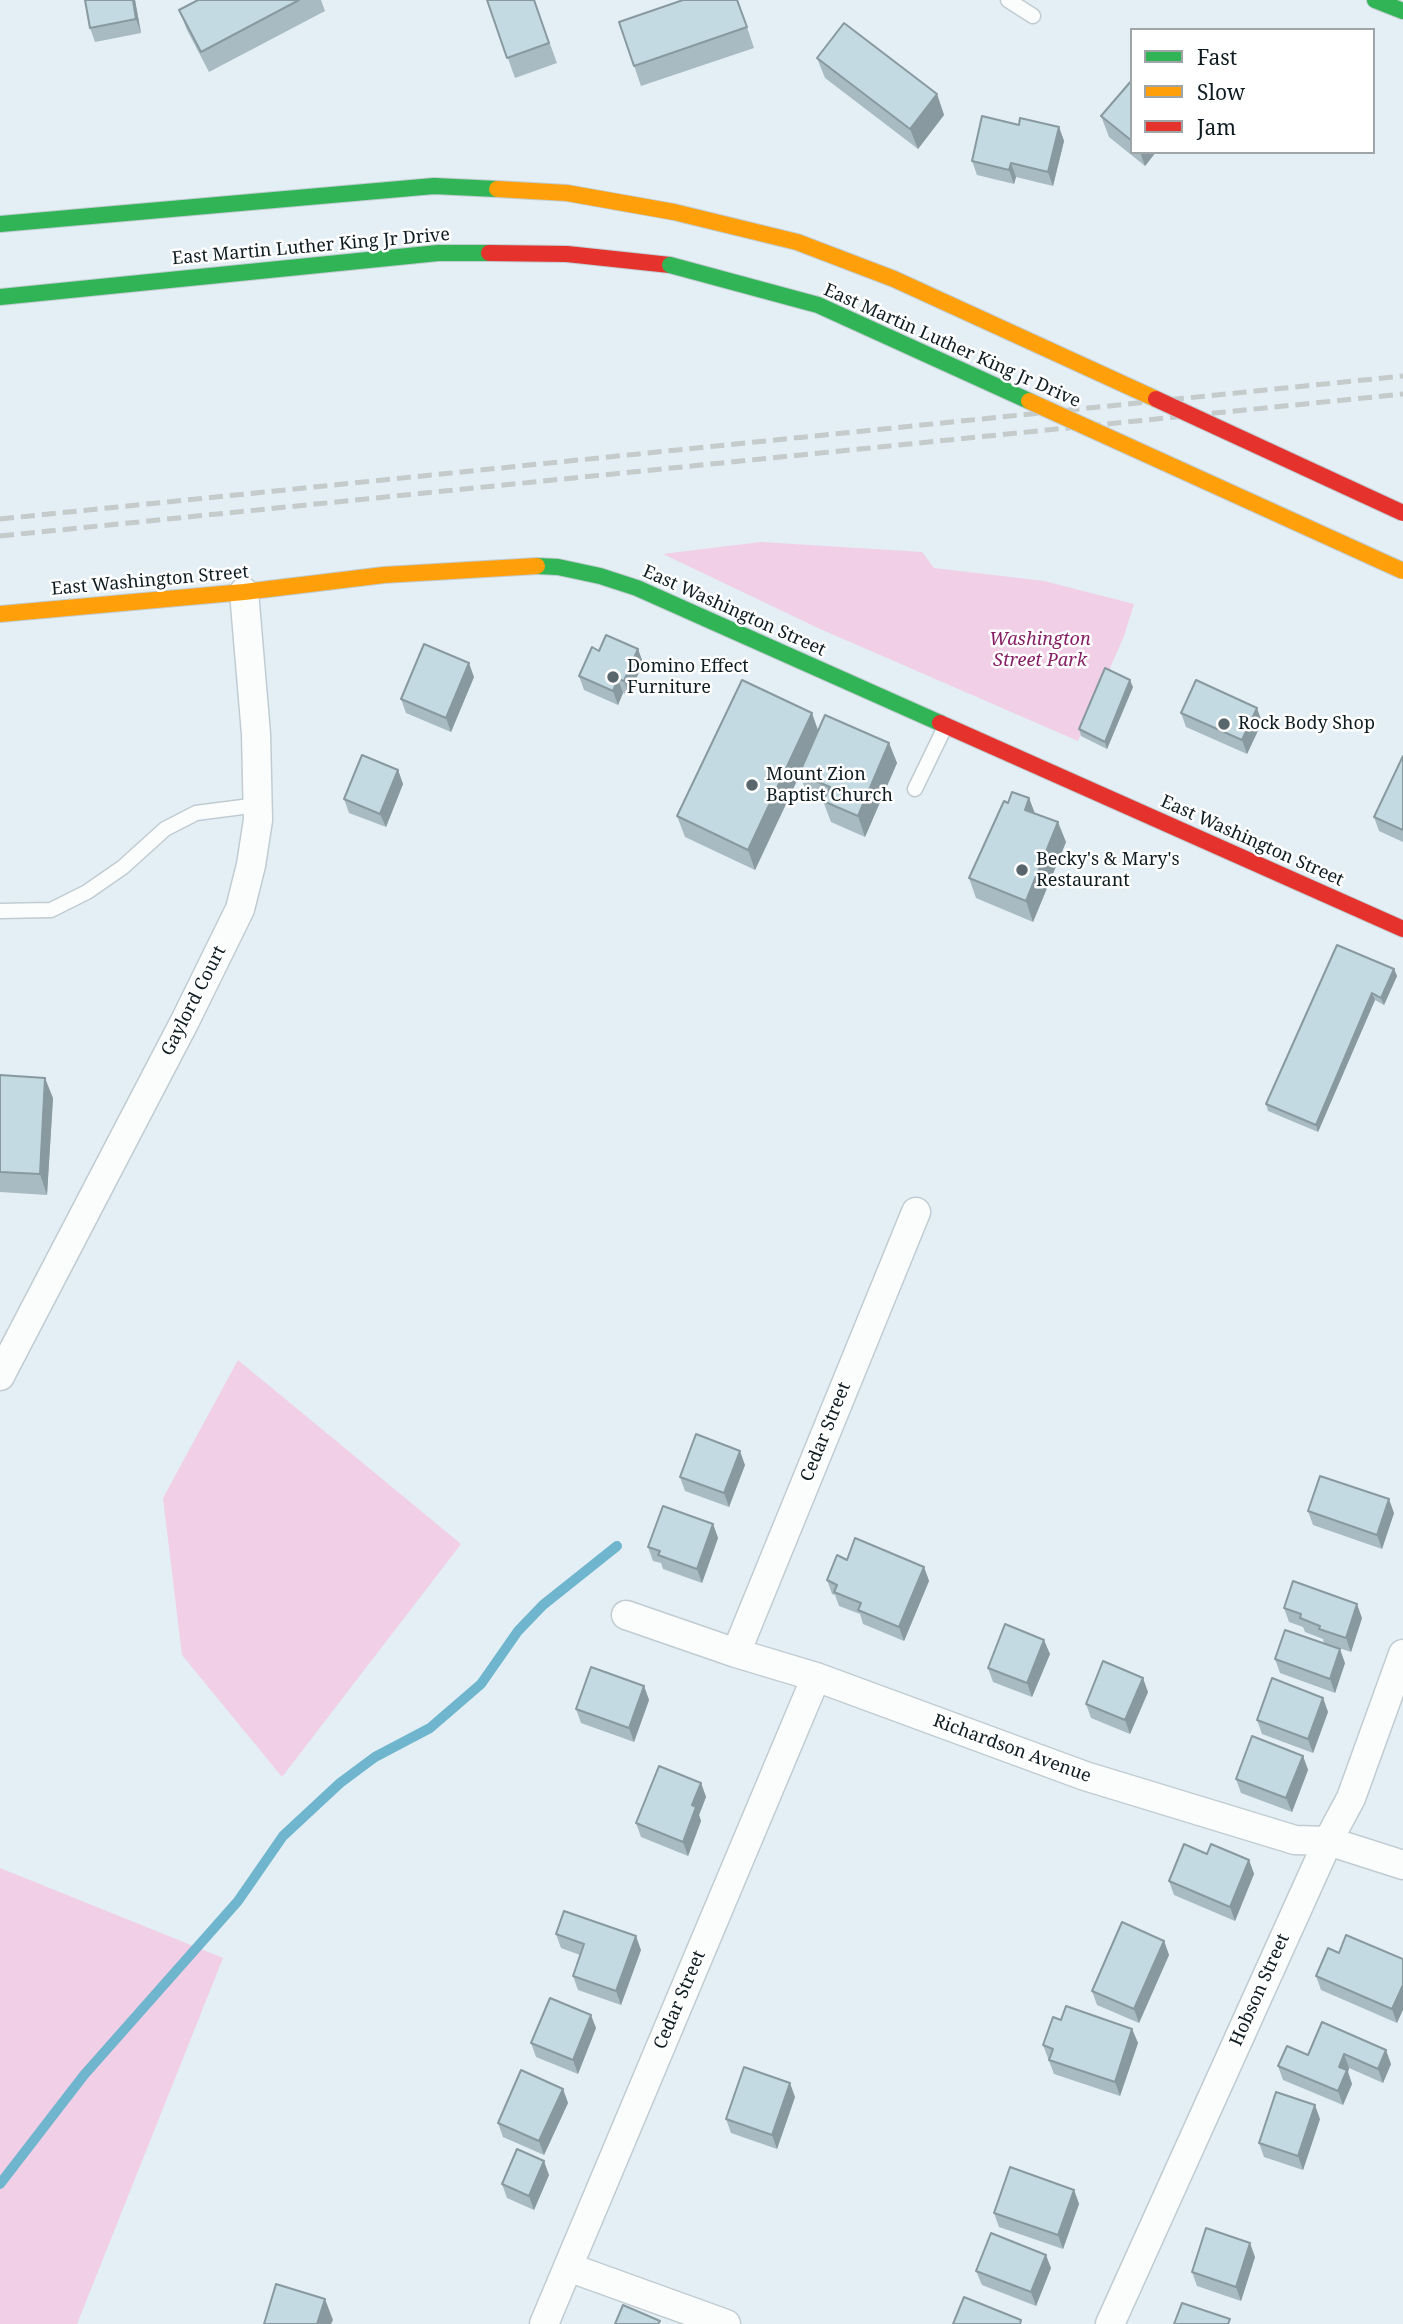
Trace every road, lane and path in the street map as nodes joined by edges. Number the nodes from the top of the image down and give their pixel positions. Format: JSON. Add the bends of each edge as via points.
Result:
{"nodes":[{"id":1,"x":1008,"y":0,"type":"edge"},
{"id":2,"x":1375,"y":0,"type":"edge"},
{"id":3,"x":1403,"y":11,"type":"edge"},
{"id":4,"x":1033,"y":16,"type":"dead end"},
{"id":5,"x":0,"y":224,"type":"edge"},
{"id":6,"x":0,"y":297,"type":"edge"},
{"id":7,"x":1403,"y":513,"type":"edge"},
{"id":8,"x":1403,"y":571,"type":"edge"},
{"id":9,"x":244,"y":592,"type":"junction"},
{"id":10,"x":0,"y":614,"type":"edge"},
{"id":11,"x":946,"y":725,"type":"junction"},
{"id":12,"x":915,"y":789,"type":"dead end"},
{"id":13,"x":258,"y":805,"type":"junction"},
{"id":14,"x":0,"y":911,"type":"edge"},
{"id":15,"x":1403,"y":929,"type":"edge"},
{"id":16,"x":916,"y":1212,"type":"dead end"},
{"id":17,"x":0,"y":1376,"type":"edge"},
{"id":18,"x":626,"y":1615,"type":"dead end"},
{"id":19,"x":736,"y":1653,"type":"junction"},
{"id":20,"x":1403,"y":1654,"type":"edge"},
{"id":21,"x":816,"y":1677,"type":"junction"},
{"id":22,"x":1328,"y":1841,"type":"junction"},
{"id":23,"x":1403,"y":1865,"type":"edge"},
{"id":24,"x":568,"y":2267,"type":"junction"},
{"id":25,"x":544,"y":2324,"type":"edge"},
{"id":26,"x":726,"y":2324,"type":"edge"},
{"id":27,"x":1110,"y":2324,"type":"edge"}],
"edges":[{"from":1,"to":4,"type":"lane"},
{"from":2,"to":3,"type":"main road"},
{"from":5,"to":7,"type":"main road","name":"East Martin Luther King Jr Drive","bridge":true,"via":[[434,186],[567,193],[674,212],[797,242],[894,279]]},
{"from":6,"to":8,"type":"main road","name":"East Martin Luther King Jr Drive","bridge":true,"via":[[438,253],[567,254],[670,265],[818,305]]},
{"from":9,"to":10,"type":"main road","name":"East Washington Street"},
{"from":9,"to":11,"type":"main road","name":"East Washington Street","via":[[397,574],[558,567],[636,588]]},
{"from":9,"to":13,"type":"street","name":"Gaylord Court"},
{"from":11,"to":12,"type":"lane"},
{"from":11,"to":15,"type":"main road","name":"East Washington Street"},
{"from":13,"to":14,"type":"lane","via":[[196,813],[165,829],[124,867],[87,892],[51,910]]},
{"from":13,"to":17,"type":"street","name":"Gaylord Court","via":[[240,909]]},
{"from":16,"to":19,"type":"street","name":"Cedar Street"},
{"from":18,"to":19,"type":"street","name":"Richardson Avenue"},
{"from":19,"to":21,"type":"street","name":"Richardson Avenue"},
{"from":20,"to":22,"type":"street","name":"Hobson Street","via":[[1351,1798]]},
{"from":21,"to":22,"type":"street","name":"Richardson Avenue","via":[[1084,1776],[1295,1840]]},
{"from":21,"to":24,"type":"street","name":"Cedar Street"},
{"from":22,"to":23,"type":"street","name":"Richardson Avenue"},
{"from":22,"to":27,"type":"street","name":"Hobson Street"},
{"from":24,"to":25,"type":"street","name":"Cedar Street"},
{"from":24,"to":26,"type":"street"}]}
